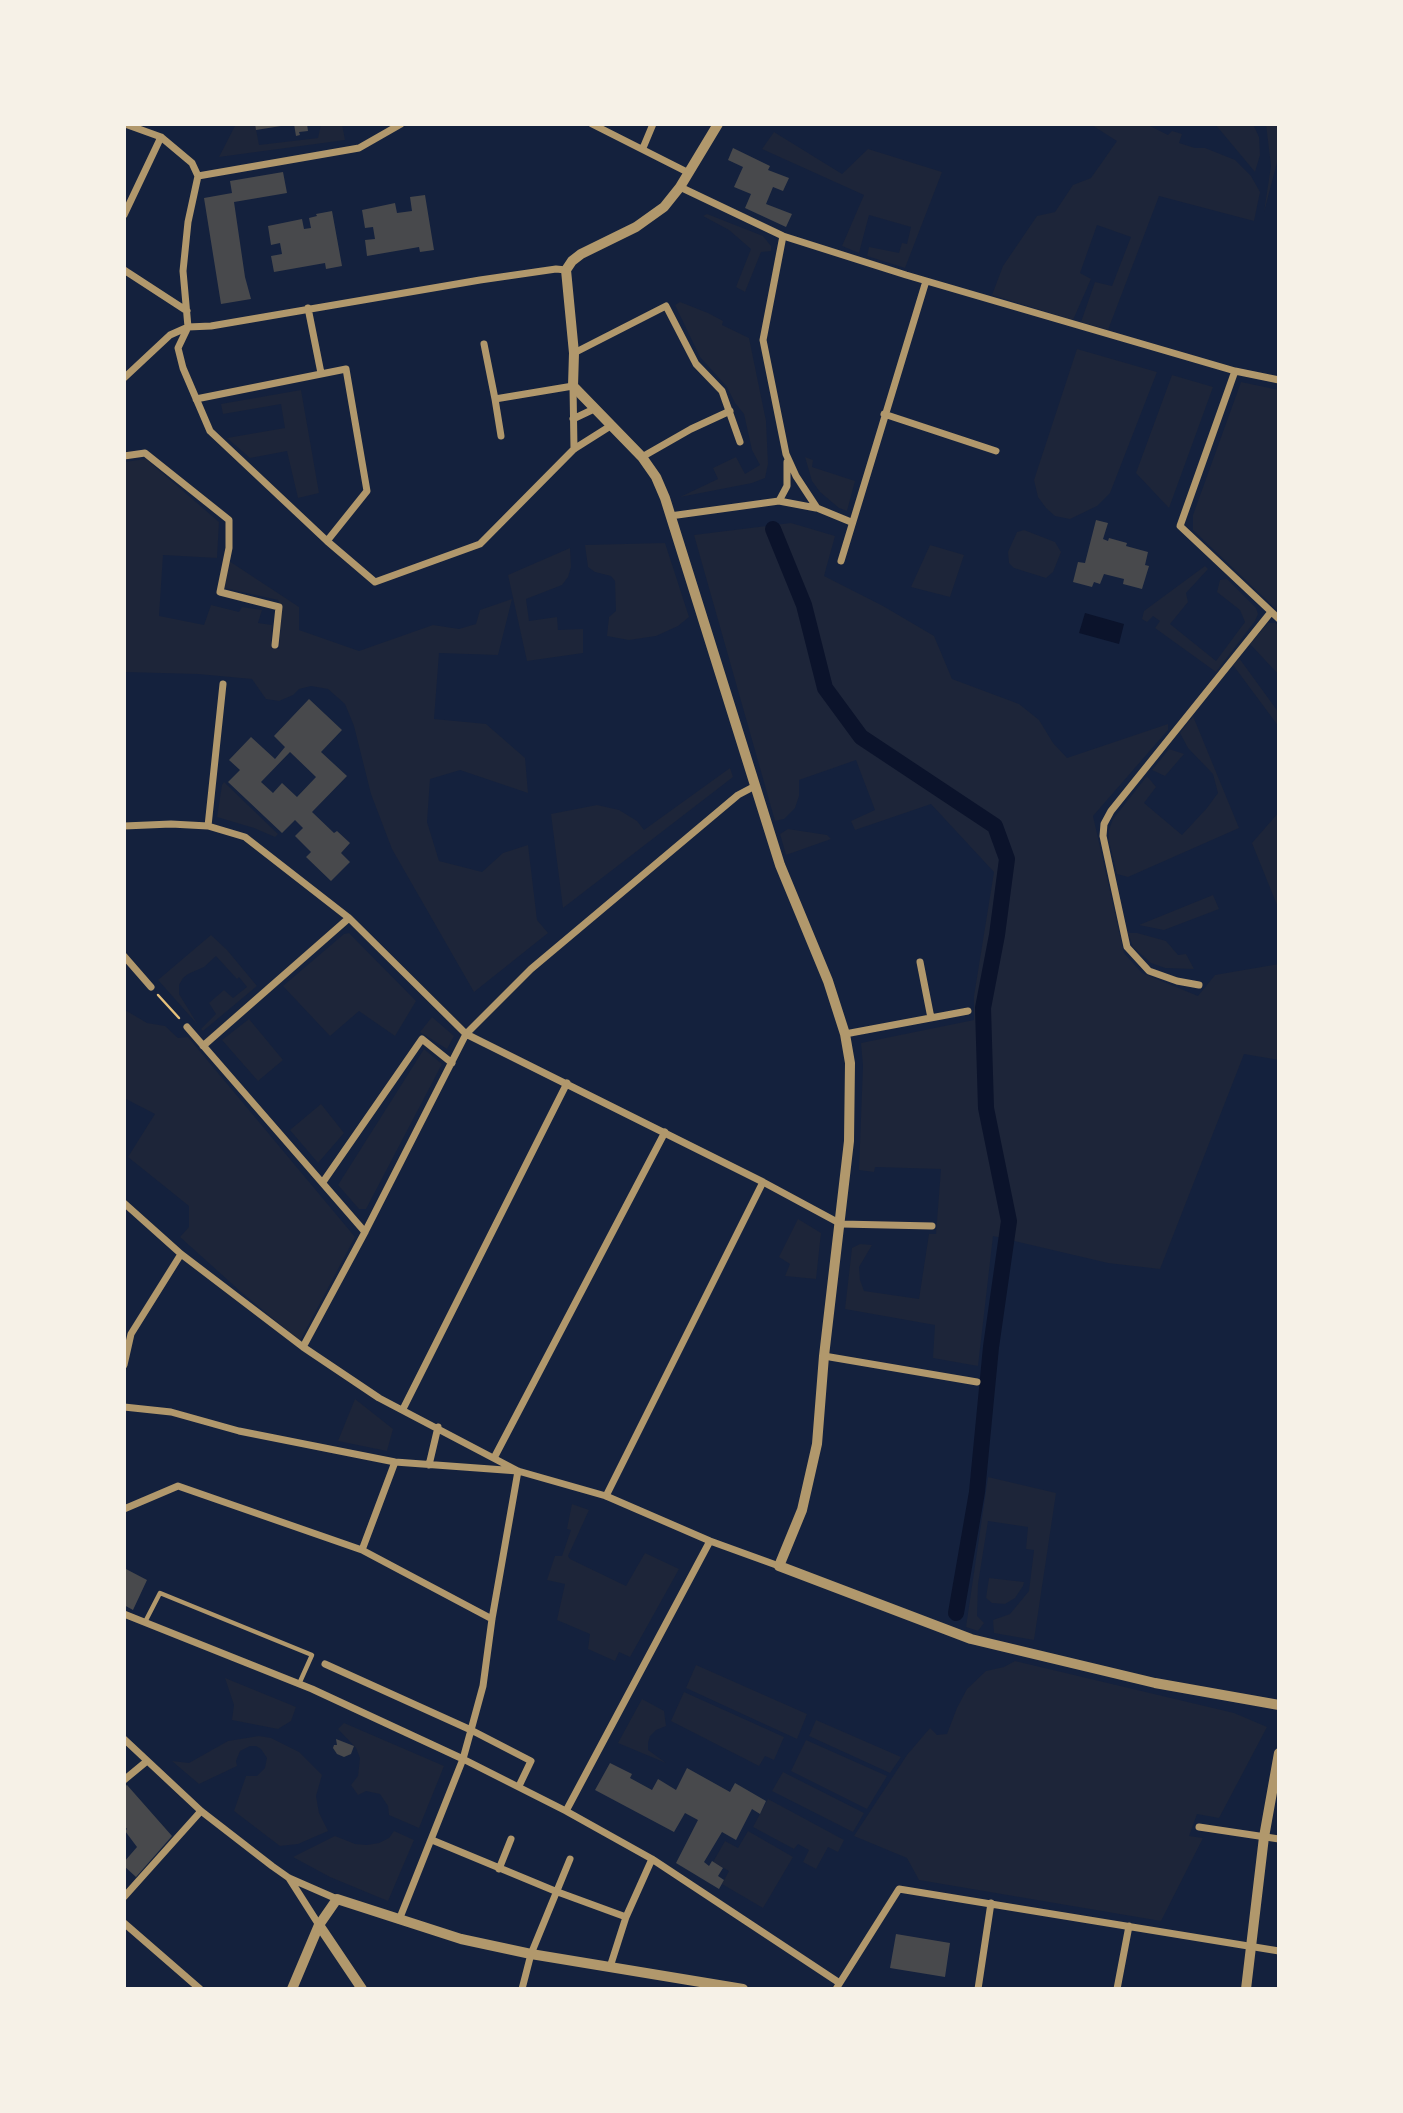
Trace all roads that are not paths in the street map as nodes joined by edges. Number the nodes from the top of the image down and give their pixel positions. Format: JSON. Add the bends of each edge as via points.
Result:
{"nodes":[{"id":1,"x":401,"y":124,"type":"edge"},
{"id":2,"x":592,"y":124,"type":"edge"},
{"id":3,"x":653,"y":124,"type":"edge"},
{"id":4,"x":718,"y":124,"type":"edge"},
{"id":5,"x":126,"y":125,"type":"edge"},
{"id":6,"x":124,"y":131,"type":"edge"},
{"id":7,"x":161,"y":137,"type":"junction"},
{"id":8,"x":643,"y":148,"type":"junction"},
{"id":9,"x":689,"y":173,"type":"junction"},
{"id":10,"x":198,"y":176,"type":"junction"},
{"id":11,"x":680,"y":187,"type":"junction"},
{"id":12,"x":124,"y":215,"type":"edge"},
{"id":13,"x":783,"y":236,"type":"junction"},
{"id":14,"x":124,"y":270,"type":"edge"},
{"id":15,"x":566,"y":270,"type":"junction"},
{"id":16,"x":926,"y":281,"type":"junction"},
{"id":17,"x":308,"y":308,"type":"junction"},
{"id":18,"x":187,"y":310,"type":"junction"},
{"id":19,"x":188,"y":327,"type":"junction"},
{"id":20,"x":484,"y":344,"type":"dead end"},
{"id":21,"x":574,"y":354,"type":"junction"},
{"id":22,"x":1235,"y":372,"type":"junction"},
{"id":23,"x":321,"y":373,"type":"junction"},
{"id":24,"x":124,"y":378,"type":"edge"},
{"id":25,"x":1279,"y":380,"type":"edge"},
{"id":26,"x":573,"y":386,"type":"junction"},
{"id":27,"x":196,"y":398,"type":"junction"},
{"id":28,"x":495,"y":399,"type":"junction"},
{"id":29,"x":594,"y":409,"type":"junction"},
{"id":30,"x":730,"y":411,"type":"junction"},
{"id":31,"x":884,"y":414,"type":"junction"},
{"id":32,"x":573,"y":419,"type":"junction"},
{"id":33,"x":612,"y":425,"type":"junction"},
{"id":34,"x":501,"y":436,"type":"dead end"},
{"id":35,"x":740,"y":442,"type":"dead end"},
{"id":36,"x":574,"y":449,"type":"junction"},
{"id":37,"x":996,"y":452,"type":"dead end"},
{"id":38,"x":786,"y":454,"type":"junction"},
{"id":39,"x":124,"y":456,"type":"edge"},
{"id":40,"x":642,"y":457,"type":"junction"},
{"id":41,"x":779,"y":501,"type":"junction"},
{"id":42,"x":817,"y":508,"type":"junction"},
{"id":43,"x":670,"y":516,"type":"junction"},
{"id":44,"x":851,"y":522,"type":"junction"},
{"id":45,"x":327,"y":541,"type":"junction"},
{"id":46,"x":841,"y":561,"type":"dead end"},
{"id":47,"x":1271,"y":612,"type":"junction"},
{"id":48,"x":1279,"y":620,"type":"edge"},
{"id":49,"x":275,"y":645,"type":"dead end"},
{"id":50,"x":223,"y":684,"type":"dead end"},
{"id":51,"x":755,"y":786,"type":"junction"},
{"id":52,"x":208,"y":825,"type":"junction"},
{"id":53,"x":124,"y":826,"type":"edge"},
{"id":54,"x":349,"y":918,"type":"junction"},
{"id":55,"x":124,"y":957,"type":"edge"},
{"id":56,"x":920,"y":962,"type":"dead end"},
{"id":57,"x":1199,"y":985,"type":"dead end"},
{"id":58,"x":151,"y":987,"type":"road end"},
{"id":59,"x":968,"y":1011,"type":"dead end"},
{"id":60,"x":931,"y":1018,"type":"junction"},
{"id":61,"x":187,"y":1027,"type":"road end"},
{"id":62,"x":466,"y":1034,"type":"junction"},
{"id":63,"x":845,"y":1034,"type":"junction"},
{"id":64,"x":203,"y":1046,"type":"junction"},
{"id":65,"x":452,"y":1063,"type":"junction"},
{"id":66,"x":567,"y":1083,"type":"junction"},
{"id":67,"x":664,"y":1132,"type":"junction"},
{"id":68,"x":323,"y":1182,"type":"junction"},
{"id":69,"x":763,"y":1182,"type":"junction"},
{"id":70,"x":124,"y":1203,"type":"edge"},
{"id":71,"x":841,"y":1224,"type":"junction"},
{"id":72,"x":932,"y":1226,"type":"dead end"},
{"id":73,"x":365,"y":1232,"type":"junction"},
{"id":74,"x":181,"y":1254,"type":"junction"},
{"id":75,"x":128,"y":1332,"type":"edge"},
{"id":76,"x":303,"y":1347,"type":"junction"},
{"id":77,"x":824,"y":1356,"type":"junction"},
{"id":78,"x":124,"y":1365,"type":"edge"},
{"id":79,"x":977,"y":1382,"type":"dead end"},
{"id":80,"x":124,"y":1408,"type":"edge"},
{"id":81,"x":403,"y":1409,"type":"junction"},
{"id":82,"x":438,"y":1427,"type":"junction"},
{"id":83,"x":494,"y":1458,"type":"junction"},
{"id":84,"x":396,"y":1462,"type":"junction"},
{"id":85,"x":429,"y":1465,"type":"junction"},
{"id":86,"x":517,"y":1471,"type":"junction"},
{"id":87,"x":606,"y":1496,"type":"junction"},
{"id":88,"x":124,"y":1509,"type":"edge"},
{"id":89,"x":710,"y":1541,"type":"junction"},
{"id":90,"x":362,"y":1550,"type":"junction"},
{"id":91,"x":779,"y":1566,"type":"junction"},
{"id":92,"x":124,"y":1614,"type":"edge"},
{"id":93,"x":492,"y":1619,"type":"junction"},
{"id":94,"x":145,"y":1623,"type":"junction"},
{"id":95,"x":325,"y":1664,"type":"dead end"},
{"id":96,"x":299,"y":1684,"type":"junction"},
{"id":97,"x":1279,"y":1705,"type":"edge"},
{"id":98,"x":471,"y":1730,"type":"junction"},
{"id":99,"x":124,"y":1739,"type":"edge"},
{"id":100,"x":1279,"y":1753,"type":"edge"},
{"id":101,"x":463,"y":1759,"type":"junction"},
{"id":102,"x":147,"y":1761,"type":"junction"},
{"id":103,"x":124,"y":1780,"type":"edge"},
{"id":104,"x":519,"y":1787,"type":"junction"},
{"id":105,"x":201,"y":1811,"type":"junction"},
{"id":106,"x":566,"y":1811,"type":"junction"},
{"id":107,"x":1199,"y":1827,"type":"dead end"},
{"id":108,"x":1265,"y":1837,"type":"junction"},
{"id":109,"x":511,"y":1839,"type":"dead end"},
{"id":110,"x":1279,"y":1839,"type":"edge"},
{"id":111,"x":432,"y":1840,"type":"junction"},
{"id":112,"x":652,"y":1858,"type":"junction"},
{"id":113,"x":570,"y":1859,"type":"dead end"},
{"id":114,"x":499,"y":1868,"type":"junction"},
{"id":115,"x":289,"y":1878,"type":"junction"},
{"id":116,"x":555,"y":1891,"type":"junction"},
{"id":117,"x":124,"y":1897,"type":"edge"},
{"id":118,"x":337,"y":1899,"type":"junction"},
{"id":119,"x":991,"y":1903,"type":"junction"},
{"id":120,"x":626,"y":1917,"type":"junction"},
{"id":121,"x":399,"y":1920,"type":"junction"},
{"id":122,"x":124,"y":1923,"type":"edge"},
{"id":123,"x":319,"y":1925,"type":"junction"},
{"id":124,"x":1129,"y":1926,"type":"junction"},
{"id":125,"x":1252,"y":1946,"type":"junction"},
{"id":126,"x":1279,"y":1951,"type":"edge"},
{"id":127,"x":531,"y":1954,"type":"junction"},
{"id":128,"x":610,"y":1967,"type":"junction"},
{"id":129,"x":837,"y":1986,"type":"edge"},
{"id":130,"x":200,"y":1989,"type":"edge"},
{"id":131,"x":292,"y":1989,"type":"edge"},
{"id":132,"x":362,"y":1989,"type":"edge"},
{"id":133,"x":522,"y":1989,"type":"edge"},
{"id":134,"x":743,"y":1989,"type":"edge"},
{"id":135,"x":978,"y":1989,"type":"edge"},
{"id":136,"x":1116,"y":1989,"type":"edge"},
{"id":137,"x":1246,"y":1989,"type":"edge"}],
"edges":[{"from":1,"to":10,"type":"street","via":[[359,148]]},
{"from":2,"to":8,"type":"street"},
{"from":3,"to":8,"type":"street"},
{"from":4,"to":9,"type":"street"},
{"from":5,"to":6,"type":"street"},
{"from":5,"to":7,"type":"street"},
{"from":7,"to":10,"type":"street","via":[[192,163]]},
{"from":7,"to":12,"type":"street"},
{"from":8,"to":9,"type":"street"},
{"from":9,"to":11,"type":"street"},
{"from":10,"to":18,"type":"street","via":[[183,271]]},
{"from":11,"to":13,"type":"street"},
{"from":11,"to":15,"type":"street","via":[[664,207],[636,227],[581,254]]},
{"from":13,"to":16,"type":"street"},
{"from":13,"to":38,"type":"street","via":[[763,340]]},
{"from":14,"to":18,"type":"street"},
{"from":15,"to":17,"type":"street"},
{"from":15,"to":21,"type":"street"},
{"from":16,"to":22,"type":"street"},
{"from":16,"to":31,"type":"street"},
{"from":17,"to":19,"type":"street"},
{"from":17,"to":23,"type":"street"},
{"from":18,"to":19,"type":"street"},
{"from":19,"to":24,"type":"street","via":[[170,335]]},
{"from":19,"to":27,"type":"street","via":[[178,348]]},
{"from":20,"to":28,"type":"street"},
{"from":21,"to":26,"type":"street"},
{"from":21,"to":30,"type":"street","via":[[666,306],[696,364],[722,391]]},
{"from":22,"to":25,"type":"street"},
{"from":22,"to":47,"type":"street","via":[[1180,526]]},
{"from":23,"to":27,"type":"street"},
{"from":23,"to":45,"type":"street","via":[[346,369],[367,491]]},
{"from":26,"to":28,"type":"street"},
{"from":26,"to":29,"type":"street"},
{"from":26,"to":32,"type":"street"},
{"from":27,"to":45,"type":"street","via":[[210,431]]},
{"from":28,"to":34,"type":"street"},
{"from":29,"to":32,"type":"street"},
{"from":29,"to":33,"type":"street"},
{"from":30,"to":35,"type":"street"},
{"from":30,"to":40,"type":"street"},
{"from":31,"to":37,"type":"street"},
{"from":31,"to":44,"type":"street"},
{"from":32,"to":36,"type":"street"},
{"from":33,"to":36,"type":"street"},
{"from":33,"to":40,"type":"street"},
{"from":36,"to":45,"type":"street","via":[[480,544],[375,582]]},
{"from":38,"to":41,"type":"street","via":[[789,476]]},
{"from":38,"to":42,"type":"street"},
{"from":39,"to":49,"type":"street","via":[[145,453],[229,520],[220,592],[279,607]]},
{"from":40,"to":43,"type":"street","via":[[656,477]]},
{"from":41,"to":42,"type":"street"},
{"from":41,"to":43,"type":"street"},
{"from":42,"to":44,"type":"street"},
{"from":43,"to":51,"type":"street"},
{"from":44,"to":46,"type":"street"},
{"from":47,"to":48,"type":"street"},
{"from":47,"to":57,"type":"street","via":[[1104,824],[1127,947],[1149,971]]},
{"from":50,"to":52,"type":"street"},
{"from":51,"to":62,"type":"street","via":[[738,794],[531,970]]},
{"from":51,"to":63,"type":"street","via":[[779,865]]},
{"from":52,"to":53,"type":"street"},
{"from":52,"to":54,"type":"street","via":[[245,837]]},
{"from":54,"to":62,"type":"street"},
{"from":54,"to":64,"type":"street"},
{"from":55,"to":58,"type":"street"},
{"from":56,"to":60,"type":"street"},
{"from":59,"to":60,"type":"street"},
{"from":60,"to":63,"type":"street"},
{"from":61,"to":64,"type":"street"},
{"from":62,"to":65,"type":"street"},
{"from":62,"to":66,"type":"street"},
{"from":63,"to":71,"type":"street","via":[[850,1063],[849,1141]]},
{"from":64,"to":68,"type":"street"},
{"from":65,"to":68,"type":"street","via":[[422,1039]]},
{"from":65,"to":73,"type":"street"},
{"from":66,"to":67,"type":"street"},
{"from":66,"to":81,"type":"street"},
{"from":67,"to":69,"type":"street"},
{"from":67,"to":83,"type":"street"},
{"from":68,"to":73,"type":"street"},
{"from":69,"to":71,"type":"street"},
{"from":69,"to":87,"type":"street"},
{"from":70,"to":74,"type":"street"},
{"from":71,"to":72,"type":"street"},
{"from":71,"to":77,"type":"street"},
{"from":73,"to":76,"type":"street"},
{"from":74,"to":75,"type":"street"},
{"from":74,"to":76,"type":"street"},
{"from":75,"to":78,"type":"street"},
{"from":76,"to":81,"type":"street"},
{"from":77,"to":79,"type":"street"},
{"from":77,"to":91,"type":"street","via":[[817,1444],[802,1510]]},
{"from":80,"to":84,"type":"street","via":[[172,1412],[239,1431]]},
{"from":81,"to":82,"type":"street"},
{"from":82,"to":83,"type":"street"},
{"from":82,"to":85,"type":"street"},
{"from":83,"to":86,"type":"street"},
{"from":84,"to":85,"type":"street"},
{"from":84,"to":90,"type":"street"},
{"from":85,"to":86,"type":"street"},
{"from":86,"to":87,"type":"street"},
{"from":86,"to":93,"type":"street"},
{"from":87,"to":89,"type":"street"},
{"from":88,"to":90,"type":"street","via":[[178,1486]]},
{"from":89,"to":91,"type":"street"},
{"from":89,"to":106,"type":"street"},
{"from":90,"to":93,"type":"street"},
{"from":91,"to":97,"type":"street","via":[[971,1639],[1155,1683]]},
{"from":92,"to":94,"type":"street"},
{"from":93,"to":98,"type":"street"},
{"from":94,"to":96,"type":"street"},
{"from":94,"to":96,"type":"lane","via":[[160,1593],[312,1655]]},
{"from":95,"to":98,"type":"street"},
{"from":96,"to":101,"type":"street"},
{"from":98,"to":101,"type":"street"},
{"from":98,"to":104,"type":"street","via":[[531,1761]]},
{"from":99,"to":102,"type":"street"},
{"from":100,"to":108,"type":"street"},
{"from":101,"to":104,"type":"street"},
{"from":101,"to":111,"type":"street"},
{"from":102,"to":103,"type":"street"},
{"from":102,"to":105,"type":"street"},
{"from":104,"to":106,"type":"street"},
{"from":105,"to":115,"type":"street"},
{"from":105,"to":117,"type":"street"},
{"from":106,"to":112,"type":"street"},
{"from":107,"to":108,"type":"street"},
{"from":108,"to":110,"type":"street"},
{"from":108,"to":125,"type":"street"},
{"from":109,"to":114,"type":"street"},
{"from":111,"to":114,"type":"street"},
{"from":111,"to":121,"type":"street"},
{"from":112,"to":120,"type":"street"},
{"from":112,"to":129,"type":"street"},
{"from":113,"to":116,"type":"street"},
{"from":114,"to":116,"type":"street"},
{"from":115,"to":118,"type":"street"},
{"from":115,"to":123,"type":"street"},
{"from":116,"to":120,"type":"street"},
{"from":116,"to":127,"type":"street"},
{"from":118,"to":121,"type":"street"},
{"from":118,"to":123,"type":"street"},
{"from":119,"to":124,"type":"street"},
{"from":119,"to":129,"type":"street","via":[[899,1889]]},
{"from":119,"to":135,"type":"street"},
{"from":120,"to":128,"type":"street"},
{"from":121,"to":127,"type":"street"},
{"from":122,"to":130,"type":"street"},
{"from":123,"to":131,"type":"street"},
{"from":123,"to":132,"type":"street"},
{"from":124,"to":125,"type":"street"},
{"from":124,"to":136,"type":"street"},
{"from":125,"to":126,"type":"street"},
{"from":125,"to":137,"type":"street"},
{"from":127,"to":128,"type":"street"},
{"from":127,"to":133,"type":"street"},
{"from":128,"to":134,"type":"street"}]}
